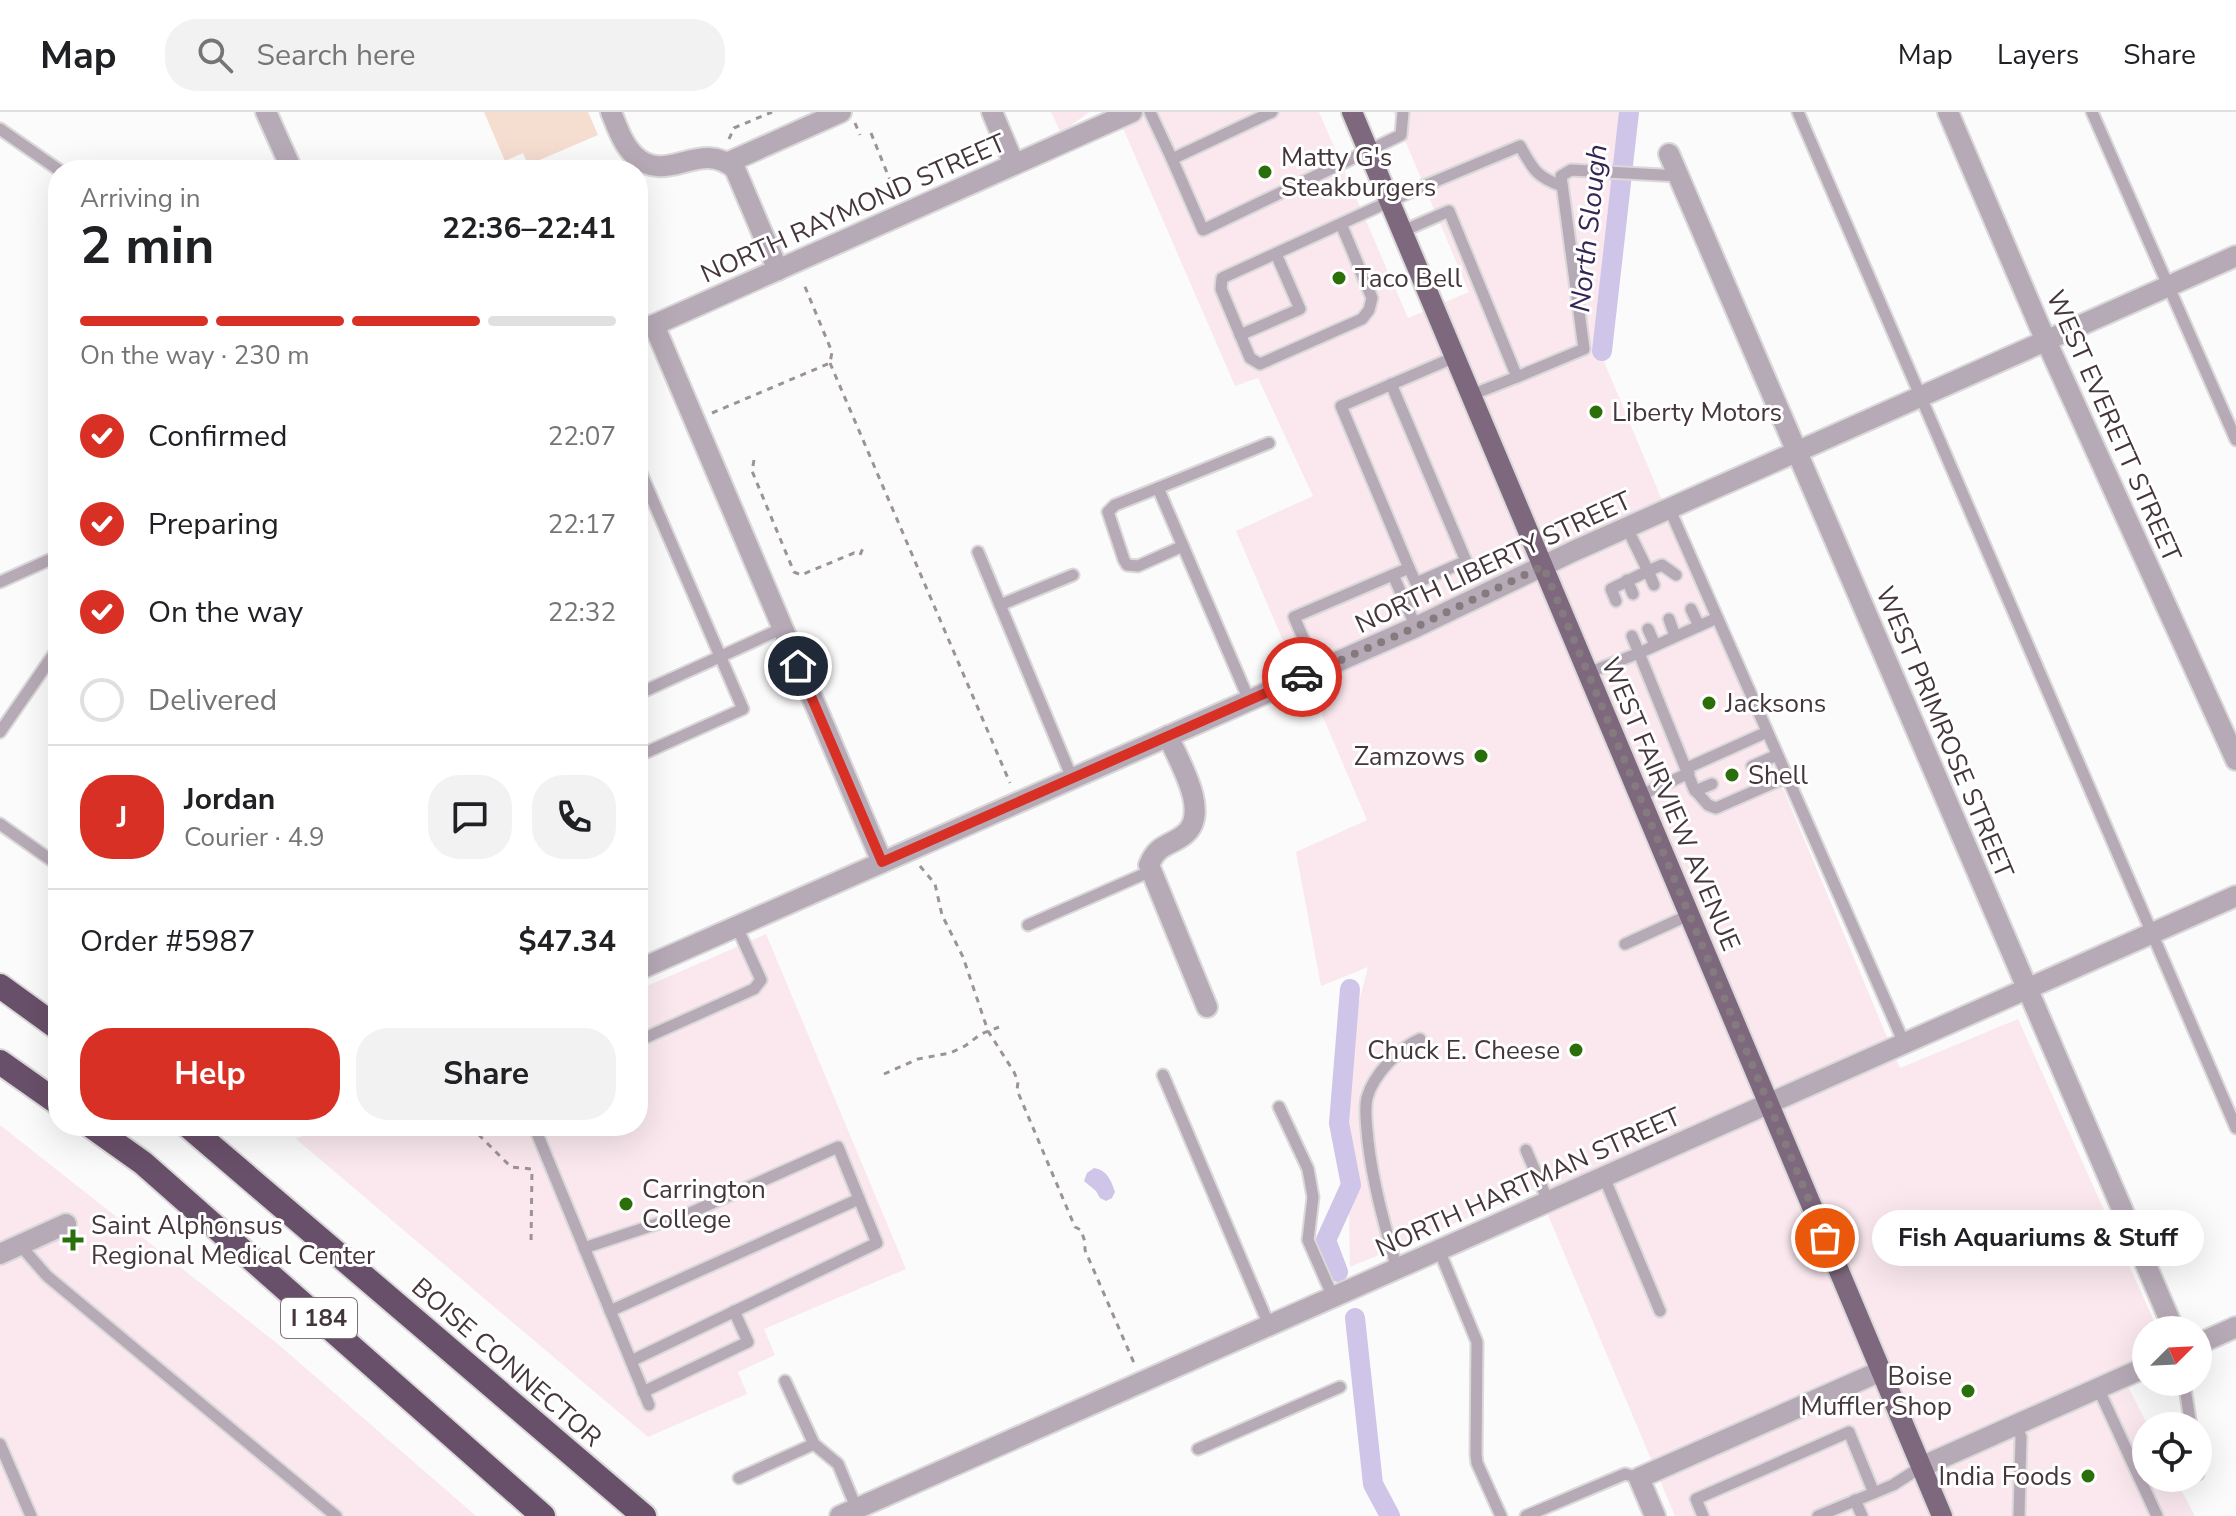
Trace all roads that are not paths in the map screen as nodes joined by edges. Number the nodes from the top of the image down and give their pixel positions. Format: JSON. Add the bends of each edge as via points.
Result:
{"nodes":[{"id":1,"x":266,"y":112,"type":"edge"},
{"id":2,"x":611,"y":112,"type":"edge"},
{"id":3,"x":992,"y":112,"type":"edge"},
{"id":4,"x":1132,"y":112,"type":"edge"},
{"id":5,"x":1150,"y":112,"type":"edge"},
{"id":6,"x":1272,"y":112,"type":"edge"},
{"id":7,"x":1352,"y":112,"type":"edge"},
{"id":8,"x":1403,"y":112,"type":"edge"},
{"id":9,"x":1798,"y":112,"type":"edge"},
{"id":10,"x":1948,"y":112,"type":"edge"},
{"id":11,"x":2092,"y":112,"type":"edge"},
{"id":12,"x":840,"y":115,"type":"edge"},
{"id":13,"x":0,"y":129,"type":"edge"},
{"id":14,"x":1368,"y":150,"type":"junction"},
{"id":15,"x":728,"y":152,"type":"junction"},
{"id":16,"x":1669,"y":154,"type":"dead end"},
{"id":17,"x":1172,"y":159,"type":"junction"},
{"id":18,"x":288,"y":160,"type":"edge"},
{"id":19,"x":640,"y":160,"type":"edge"},
{"id":20,"x":48,"y":162,"type":"edge"},
{"id":21,"x":648,"y":164,"type":"edge"},
{"id":22,"x":1014,"y":164,"type":"junction"},
{"id":23,"x":1679,"y":176,"type":"junction"},
{"id":24,"x":1562,"y":186,"type":"junction"},
{"id":25,"x":1390,"y":202,"type":"junction"},
{"id":26,"x":1341,"y":224,"type":"junction"},
{"id":27,"x":1403,"y":231,"type":"junction"},
{"id":28,"x":1276,"y":254,"type":"junction"},
{"id":29,"x":2236,"y":256,"type":"edge"},
{"id":30,"x":778,"y":270,"type":"junction"},
{"id":31,"x":2168,"y":286,"type":"junction"},
{"id":32,"x":648,"y":326,"type":"edge"},
{"id":33,"x":648,"y":331,"type":"edge"},
{"id":34,"x":1240,"y":335,"type":"junction"},
{"id":35,"x":2046,"y":340,"type":"junction"},
{"id":36,"x":1455,"y":357,"type":"junction"},
{"id":37,"x":1517,"y":377,"type":"junction"},
{"id":38,"x":1391,"y":384,"type":"junction"},
{"id":39,"x":1471,"y":395,"type":"junction"},
{"id":40,"x":1919,"y":397,"type":"junction"},
{"id":41,"x":2236,"y":440,"type":"edge"},
{"id":42,"x":1269,"y":443,"type":"dead end"},
{"id":43,"x":1798,"y":452,"type":"junction"},
{"id":44,"x":1158,"y":488,"type":"junction"},
{"id":45,"x":648,"y":489,"type":"edge"},
{"id":46,"x":1670,"y":510,"type":"junction"},
{"id":47,"x":1627,"y":528,"type":"junction"},
{"id":48,"x":1183,"y":546,"type":"junction"},
{"id":49,"x":978,"y":552,"type":"dead end"},
{"id":50,"x":48,"y":560,"type":"edge"},
{"id":51,"x":1543,"y":566,"type":"junction"},
{"id":52,"x":1409,"y":568,"type":"junction"},
{"id":53,"x":1648,"y":571,"type":"junction"},
{"id":54,"x":1073,"y":575,"type":"dead end"},
{"id":55,"x":1393,"y":575,"type":"junction"},
{"id":56,"x":1676,"y":575,"type":"dead end"},
{"id":57,"x":1627,"y":580,"type":"junction"},
{"id":58,"x":0,"y":582,"type":"edge"},
{"id":59,"x":1654,"y":585,"type":"dead end"},
{"id":60,"x":1633,"y":594,"type":"dead end"},
{"id":61,"x":1616,"y":601,"type":"dead end"},
{"id":62,"x":1000,"y":605,"type":"junction"},
{"id":63,"x":1691,"y":609,"type":"dead end"},
{"id":64,"x":1717,"y":618,"type":"junction"},
{"id":65,"x":1669,"y":619,"type":"dead end"},
{"id":66,"x":1699,"y":626,"type":"junction"},
{"id":67,"x":1416,"y":627,"type":"junction"},
{"id":68,"x":783,"y":628,"type":"junction"},
{"id":69,"x":1648,"y":629,"type":"dead end"},
{"id":70,"x":1632,"y":636,"type":"dead end"},
{"id":71,"x":1675,"y":636,"type":"junction"},
{"id":72,"x":1655,"y":645,"type":"junction"},
{"id":73,"x":1639,"y":653,"type":"junction"},
{"id":74,"x":720,"y":657,"type":"junction"},
{"id":75,"x":48,"y":662,"type":"edge"},
{"id":76,"x":1317,"y":670,"type":"junction"},
{"id":77,"x":1588,"y":673,"type":"junction"},
{"id":78,"x":648,"y":689,"type":"edge"},
{"id":79,"x":1249,"y":700,"type":"junction"},
{"id":80,"x":0,"y":732,"type":"edge"},
{"id":81,"x":1767,"y":732,"type":"junction"},
{"id":82,"x":1168,"y":736,"type":"junction"},
{"id":83,"x":648,"y":752,"type":"edge"},
{"id":84,"x":1777,"y":755,"type":"junction"},
{"id":85,"x":2236,"y":760,"type":"edge"},
{"id":86,"x":1752,"y":766,"type":"dead end"},
{"id":87,"x":1688,"y":771,"type":"junction"},
{"id":88,"x":1787,"y":777,"type":"junction"},
{"id":89,"x":1072,"y":778,"type":"junction"},
{"id":90,"x":1712,"y":784,"type":"dead end"},
{"id":91,"x":1695,"y":791,"type":"junction"},
{"id":92,"x":1639,"y":796,"type":"junction"},
{"id":93,"x":0,"y":824,"type":"edge"},
{"id":94,"x":48,"y":858,"type":"edge"},
{"id":95,"x":882,"y":862,"type":"junction"},
{"id":96,"x":1151,"y":871,"type":"junction"},
{"id":97,"x":2236,"y":896,"type":"edge"},
{"id":98,"x":1689,"y":915,"type":"junction"},
{"id":99,"x":1028,"y":925,"type":"dead end"},
{"id":100,"x":737,"y":927,"type":"junction"},
{"id":101,"x":2152,"y":933,"type":"junction"},
{"id":102,"x":1625,"y":944,"type":"dead end"},
{"id":103,"x":648,"y":966,"type":"edge"},
{"id":104,"x":0,"y":986,"type":"edge"},
{"id":105,"x":2027,"y":988,"type":"junction"},
{"id":106,"x":1207,"y":1007,"type":"dead end"},
{"id":107,"x":48,"y":1021,"type":"edge"},
{"id":108,"x":648,"y":1037,"type":"edge"},
{"id":109,"x":1420,"y":1039,"type":"dead end"},
{"id":110,"x":1904,"y":1043,"type":"junction"},
{"id":111,"x":0,"y":1062,"type":"edge"},
{"id":112,"x":1163,"y":1075,"type":"dead end"},
{"id":113,"x":48,"y":1096,"type":"edge"},
{"id":114,"x":1769,"y":1103,"type":"junction"},
{"id":115,"x":1279,"y":1107,"type":"dead end"},
{"id":116,"x":2236,"y":1128,"type":"edge"},
{"id":117,"x":105,"y":1136,"type":"edge"},
{"id":118,"x":200,"y":1136,"type":"edge"},
{"id":119,"x":538,"y":1136,"type":"edge"},
{"id":120,"x":1526,"y":1150,"type":"dead end"},
{"id":121,"x":1604,"y":1177,"type":"junction"},
{"id":122,"x":859,"y":1199,"type":"junction"},
{"id":123,"x":1548,"y":1201,"type":"junction"},
{"id":124,"x":66,"y":1224,"type":"dead end"},
{"id":125,"x":20,"y":1245,"type":"junction"},
{"id":126,"x":584,"y":1248,"type":"junction"},
{"id":127,"x":1439,"y":1250,"type":"junction"},
{"id":128,"x":0,"y":1254,"type":"edge"},
{"id":129,"x":1397,"y":1269,"type":"junction"},
{"id":130,"x":1333,"y":1297,"type":"junction"},
{"id":131,"x":610,"y":1311,"type":"junction"},
{"id":132,"x":734,"y":1311,"type":"junction"},
{"id":133,"x":1660,"y":1311,"type":"dead end"},
{"id":134,"x":2168,"y":1316,"type":"edge"},
{"id":135,"x":1269,"y":1325,"type":"junction"},
{"id":136,"x":2236,"y":1327,"type":"edge"},
{"id":137,"x":2212,"y":1338,"type":"edge"},
{"id":138,"x":631,"y":1361,"type":"junction"},
{"id":139,"x":1881,"y":1371,"type":"junction"},
{"id":140,"x":2132,"y":1373,"type":"edge"},
{"id":141,"x":785,"y":1381,"type":"dead end"},
{"id":142,"x":1340,"y":1387,"type":"dead end"},
{"id":143,"x":2098,"y":1388,"type":"junction"},
{"id":144,"x":643,"y":1392,"type":"junction"},
{"id":145,"x":649,"y":1405,"type":"dead end"},
{"id":146,"x":2016,"y":1425,"type":"junction"},
{"id":147,"x":0,"y":1444,"type":"edge"},
{"id":148,"x":814,"y":1444,"type":"junction"},
{"id":149,"x":1198,"y":1449,"type":"dead end"},
{"id":150,"x":1921,"y":1467,"type":"junction"},
{"id":151,"x":739,"y":1478,"type":"dead end"},
{"id":152,"x":1639,"y":1478,"type":"junction"},
{"id":153,"x":1874,"y":1493,"type":"junction"},
{"id":154,"x":1855,"y":1500,"type":"junction"},
{"id":155,"x":852,"y":1514,"type":"edge"},
{"id":156,"x":31,"y":1516,"type":"edge"},
{"id":157,"x":336,"y":1516,"type":"edge"},
{"id":158,"x":543,"y":1516,"type":"edge"},
{"id":159,"x":644,"y":1516,"type":"edge"},
{"id":160,"x":1501,"y":1516,"type":"edge"},
{"id":161,"x":1526,"y":1516,"type":"edge"},
{"id":162,"x":1655,"y":1516,"type":"edge"},
{"id":163,"x":1703,"y":1516,"type":"edge"},
{"id":164,"x":1818,"y":1516,"type":"edge"},
{"id":165,"x":1862,"y":1516,"type":"edge"},
{"id":166,"x":1942,"y":1516,"type":"edge"},
{"id":167,"x":2019,"y":1516,"type":"edge"},
{"id":168,"x":2156,"y":1516,"type":"edge"}],
"edges":[{"from":1,"to":18,"type":"street"},
{"from":2,"to":19,"type":"street","via":[[624,143]]},
{"from":3,"to":22,"type":"street"},
{"from":4,"to":22,"type":"street","name":"NORTH RAYMOND STREET"},
{"from":5,"to":17,"type":"lane"},
{"from":6,"to":17,"type":"lane"},
{"from":7,"to":14,"type":"main road","name":"WEST FAIRVIEW AVENUE"},
{"from":8,"to":14,"type":"lane","via":[[1401,135]]},
{"from":9,"to":40,"type":"lane"},
{"from":10,"to":35,"type":"street","name":"WEST EVERETT STREET"},
{"from":11,"to":31,"type":"lane"},
{"from":12,"to":15,"type":"street"},
{"from":13,"to":20,"type":"lane"},
{"from":14,"to":17,"type":"lane","via":[[1203,230]]},
{"from":14,"to":25,"type":"main road","name":"WEST FAIRVIEW AVENUE"},
{"from":15,"to":21,"type":"street","via":[[679,165]]},
{"from":15,"to":30,"type":"street"},
{"from":16,"to":23,"type":"street","name":"WEST PRIMROSE STREET"},
{"from":22,"to":30,"type":"street","name":"NORTH RAYMOND STREET"},
{"from":23,"to":24,"type":"lane","via":[[1571,170],[1561,176]]},
{"from":23,"to":43,"type":"street","name":"WEST PRIMROSE STREET"},
{"from":24,"to":25,"type":"lane","via":[[1535,173],[1520,146]]},
{"from":24,"to":37,"type":"lane","via":[[1584,349]]},
{"from":25,"to":26,"type":"lane"},
{"from":25,"to":27,"type":"main road","name":"WEST FAIRVIEW AVENUE"},
{"from":26,"to":28,"type":"lane"},
{"from":26,"to":34,"type":"lane","via":[[1372,298],[1362,319],[1260,364],[1250,358]]},
{"from":27,"to":36,"type":"main road","name":"WEST FAIRVIEW AVENUE"},
{"from":27,"to":37,"type":"lane","via":[[1449,211]]},
{"from":28,"to":34,"type":"lane","via":[[1222,278],[1221,289]]},
{"from":28,"to":34,"type":"lane","via":[[1300,309]]},
{"from":29,"to":31,"type":"street","name":"NORTH LIBERTY STREET"},
{"from":30,"to":32,"type":"street","name":"NORTH RAYMOND STREET"},
{"from":31,"to":35,"type":"street","name":"NORTH LIBERTY STREET"},
{"from":31,"to":41,"type":"lane"},
{"from":33,"to":68,"type":"street"},
{"from":35,"to":40,"type":"street","name":"NORTH LIBERTY STREET"},
{"from":35,"to":85,"type":"street","name":"WEST EVERETT STREET"},
{"from":36,"to":38,"type":"lane"},
{"from":36,"to":39,"type":"main road","name":"WEST FAIRVIEW AVENUE"},
{"from":37,"to":39,"type":"lane"},
{"from":38,"to":52,"type":"lane","via":[[1341,406]]},
{"from":38,"to":52,"type":"lane","via":[[1466,561],[1416,583]]},
{"from":39,"to":51,"type":"main road","name":"WEST FAIRVIEW AVENUE"},
{"from":40,"to":43,"type":"street","name":"NORTH LIBERTY STREET"},
{"from":40,"to":101,"type":"lane"},
{"from":42,"to":44,"type":"lane"},
{"from":43,"to":46,"type":"street","name":"NORTH LIBERTY STREET"},
{"from":43,"to":105,"type":"street","name":"WEST PRIMROSE STREET"},
{"from":44,"to":48,"type":"lane"},
{"from":44,"to":48,"type":"lane","via":[[1108,512],[1124,560],[1138,566]]},
{"from":45,"to":74,"type":"lane"},
{"from":46,"to":47,"type":"street","name":"NORTH LIBERTY STREET"},
{"from":46,"to":64,"type":"lane"},
{"from":47,"to":51,"type":"street","name":"NORTH LIBERTY STREET"},
{"from":47,"to":53,"type":"lane"},
{"from":48,"to":79,"type":"lane"},
{"from":49,"to":62,"type":"lane"},
{"from":50,"to":58,"type":"lane"},
{"from":51,"to":67,"type":"street","name":"NORTH LIBERTY STREET"},
{"from":51,"to":77,"type":"main road","name":"WEST FAIRVIEW AVENUE"},
{"from":52,"to":55,"type":"lane"},
{"from":53,"to":56,"type":"lane","via":[[1662,565]]},
{"from":53,"to":57,"type":"lane"},
{"from":53,"to":59,"type":"lane"},
{"from":54,"to":62,"type":"lane"},
{"from":55,"to":67,"type":"lane"},
{"from":55,"to":76,"type":"lane","via":[[1294,617]]},
{"from":57,"to":60,"type":"lane"},
{"from":57,"to":61,"type":"lane","via":[[1611,589]]},
{"from":62,"to":89,"type":"lane"},
{"from":63,"to":66,"type":"lane"},
{"from":64,"to":66,"type":"lane"},
{"from":64,"to":81,"type":"lane"},
{"from":65,"to":71,"type":"lane"},
{"from":66,"to":71,"type":"lane"},
{"from":67,"to":76,"type":"street","name":"NORTH LIBERTY STREET"},
{"from":68,"to":74,"type":"lane"},
{"from":68,"to":95,"type":"street"},
{"from":69,"to":72,"type":"lane"},
{"from":70,"to":73,"type":"lane"},
{"from":71,"to":72,"type":"lane"},
{"from":72,"to":73,"type":"lane"},
{"from":73,"to":77,"type":"lane"},
{"from":73,"to":87,"type":"lane"},
{"from":74,"to":78,"type":"lane"},
{"from":74,"to":83,"type":"lane","via":[[743,709]]},
{"from":75,"to":80,"type":"lane"},
{"from":76,"to":79,"type":"street","name":"NORTH LIBERTY STREET"},
{"from":77,"to":92,"type":"main road","name":"WEST FAIRVIEW AVENUE"},
{"from":79,"to":82,"type":"street","name":"NORTH LIBERTY STREET"},
{"from":81,"to":84,"type":"lane"},
{"from":81,"to":87,"type":"lane"},
{"from":82,"to":89,"type":"street","name":"NORTH LIBERTY STREET"},
{"from":82,"to":96,"type":"street","via":[[1195,800],[1196,815],[1186,833],[1154,854]]},
{"from":84,"to":86,"type":"lane"},
{"from":84,"to":88,"type":"lane"},
{"from":87,"to":91,"type":"lane"},
{"from":87,"to":92,"type":"lane"},
{"from":88,"to":91,"type":"lane","via":[[1716,808]]},
{"from":88,"to":110,"type":"lane"},
{"from":89,"to":95,"type":"street","name":"NORTH LIBERTY STREET"},
{"from":90,"to":91,"type":"lane"},
{"from":92,"to":98,"type":"main road","name":"WEST FAIRVIEW AVENUE"},
{"from":93,"to":94,"type":"lane"},
{"from":95,"to":100,"type":"street","name":"NORTH LIBERTY STREET"},
{"from":96,"to":99,"type":"lane"},
{"from":96,"to":106,"type":"street"},
{"from":97,"to":101,"type":"street","name":"NORTH HARTMAN STREET"},
{"from":98,"to":102,"type":"lane"},
{"from":98,"to":114,"type":"main road","name":"WEST FAIRVIEW AVENUE"},
{"from":100,"to":103,"type":"street","name":"NORTH LIBERTY STREET"},
{"from":100,"to":108,"type":"lane","via":[[761,980],[754,989]]},
{"from":101,"to":105,"type":"street","name":"NORTH HARTMAN STREET"},
{"from":101,"to":116,"type":"lane"},
{"from":104,"to":107,"type":"highway"},
{"from":105,"to":110,"type":"street","name":"NORTH HARTMAN STREET"},
{"from":105,"to":134,"type":"street","name":"WEST PRIMROSE STREET"},
{"from":109,"to":129,"type":"lane","via":[[1390,1060],[1368,1096],[1373,1183]]},
{"from":110,"to":114,"type":"street","name":"NORTH HARTMAN STREET"},
{"from":111,"to":113,"type":"highway"},
{"from":112,"to":135,"type":"lane"},
{"from":114,"to":121,"type":"street","name":"NORTH HARTMAN STREET"},
{"from":114,"to":139,"type":"main road","name":"WEST FAIRVIEW AVENUE"},
{"from":115,"to":130,"type":"lane","via":[[1308,1169],[1313,1197],[1308,1240]]},
{"from":117,"to":158,"type":"highway","number":"I 184","via":[[143,1163]]},
{"from":118,"to":159,"type":"highway","name":"BOISE CONNECTOR","number":"I 184"},
{"from":119,"to":126,"type":"lane"},
{"from":120,"to":123,"type":"lane"},
{"from":121,"to":123,"type":"street","name":"NORTH HARTMAN STREET"},
{"from":121,"to":133,"type":"lane"},
{"from":122,"to":126,"type":"lane","via":[[838,1147],[690,1213]]},
{"from":122,"to":131,"type":"lane"},
{"from":122,"to":132,"type":"lane","via":[[877,1243]]},
{"from":123,"to":127,"type":"street","name":"NORTH HARTMAN STREET"},
{"from":124,"to":125,"type":"street"},
{"from":125,"to":128,"type":"street"},
{"from":125,"to":157,"type":"lane","via":[[47,1276]]},
{"from":126,"to":131,"type":"lane"},
{"from":127,"to":129,"type":"street","name":"NORTH HARTMAN STREET"},
{"from":127,"to":160,"type":"lane","via":[[1476,1334],[1476,1454]]},
{"from":129,"to":130,"type":"street","name":"NORTH HARTMAN STREET"},
{"from":130,"to":135,"type":"street","name":"NORTH HARTMAN STREET"},
{"from":131,"to":138,"type":"lane"},
{"from":132,"to":138,"type":"lane"},
{"from":132,"to":144,"type":"lane","via":[[748,1342]]},
{"from":135,"to":155,"type":"street","name":"NORTH HARTMAN STREET"},
{"from":136,"to":137,"type":"street"},
{"from":138,"to":144,"type":"lane"},
{"from":139,"to":150,"type":"main road","name":"WEST FAIRVIEW AVENUE"},
{"from":139,"to":152,"type":"street"},
{"from":140,"to":143,"type":"street"},
{"from":141,"to":148,"type":"lane"},
{"from":142,"to":149,"type":"lane"},
{"from":143,"to":146,"type":"street"},
{"from":143,"to":168,"type":"lane"},
{"from":144,"to":145,"type":"lane"},
{"from":146,"to":150,"type":"street"},
{"from":146,"to":167,"type":"lane","via":[[2021,1437]]},
{"from":147,"to":156,"type":"lane"},
{"from":148,"to":151,"type":"lane"},
{"from":148,"to":155,"type":"lane","via":[[838,1464]]},
{"from":150,"to":153,"type":"lane"},
{"from":150,"to":166,"type":"main road","name":"WEST FAIRVIEW AVENUE"},
{"from":152,"to":161,"type":"lane","via":[[1618,1476]]},
{"from":152,"to":162,"type":"street"},
{"from":153,"to":154,"type":"lane"},
{"from":153,"to":163,"type":"lane","via":[[1849,1432],[1696,1499]]},
{"from":154,"to":164,"type":"lane"},
{"from":154,"to":165,"type":"lane"}]}
